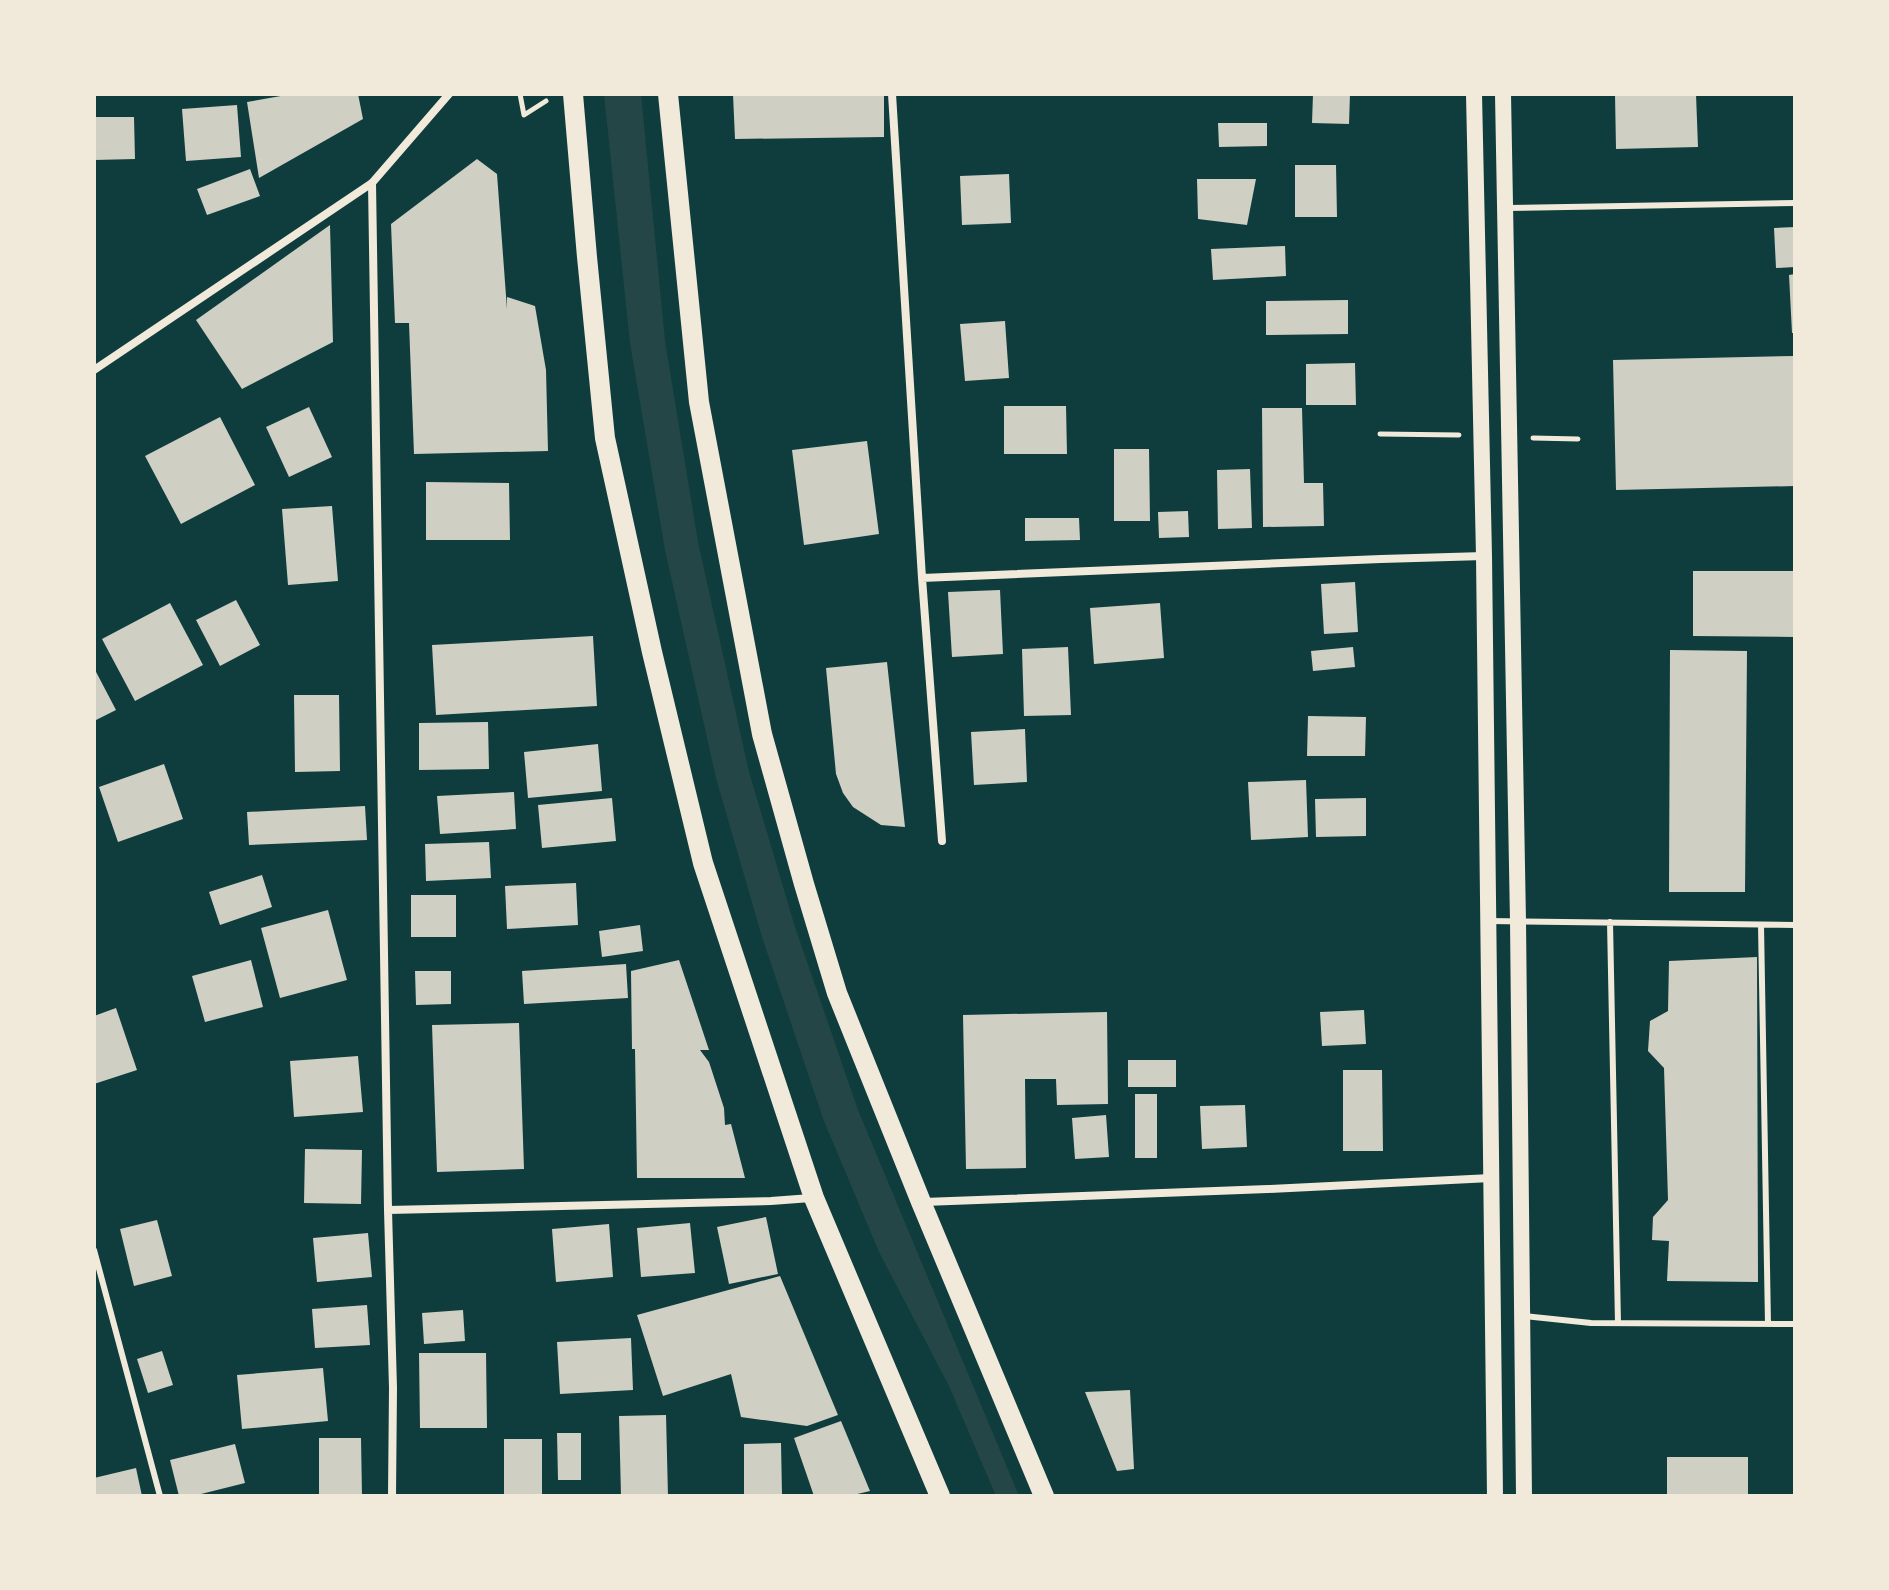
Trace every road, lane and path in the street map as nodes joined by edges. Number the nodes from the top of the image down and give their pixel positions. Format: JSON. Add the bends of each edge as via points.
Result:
{"nodes":[{"id":1,"x":449,"y":94,"type":"edge"},
{"id":2,"x":520,"y":94,"type":"edge"},
{"id":3,"x":557,"y":94,"type":"edge"},
{"id":4,"x":573,"y":94,"type":"edge"},
{"id":5,"x":668,"y":94,"type":"edge"},
{"id":6,"x":892,"y":94,"type":"edge"},
{"id":7,"x":1474,"y":94,"type":"edge"},
{"id":8,"x":1503,"y":94,"type":"edge"},
{"id":9,"x":372,"y":183,"type":"junction"},
{"id":10,"x":1795,"y":203,"type":"edge"},
{"id":11,"x":1506,"y":208,"type":"junction"},
{"id":12,"x":94,"y":370,"type":"edge"},
{"id":13,"x":1484,"y":556,"type":"junction"},
{"id":14,"x":922,"y":578,"type":"junction"},
{"id":15,"x":942,"y":841,"type":"dead end"},
{"id":16,"x":1489,"y":921,"type":"junction"},
{"id":17,"x":1518,"y":921,"type":"junction"},
{"id":18,"x":1610,"y":922,"type":"junction"},
{"id":19,"x":1761,"y":925,"type":"junction"},
{"id":20,"x":1795,"y":925,"type":"edge"},
{"id":21,"x":1491,"y":1178,"type":"junction"},
{"id":22,"x":814,"y":1198,"type":"junction"},
{"id":23,"x":921,"y":1202,"type":"junction"},
{"id":24,"x":388,"y":1210,"type":"junction"},
{"id":25,"x":94,"y":1250,"type":"edge"},
{"id":26,"x":1522,"y":1316,"type":"junction"},
{"id":27,"x":1618,"y":1323,"type":"junction"},
{"id":28,"x":1768,"y":1324,"type":"junction"},
{"id":29,"x":1795,"y":1324,"type":"edge"},
{"id":30,"x":160,"y":1496,"type":"edge"},
{"id":31,"x":392,"y":1496,"type":"edge"},
{"id":32,"x":940,"y":1496,"type":"edge"},
{"id":33,"x":1044,"y":1496,"type":"edge"},
{"id":34,"x":1495,"y":1496,"type":"edge"},
{"id":35,"x":1524,"y":1496,"type":"edge"}],
"edges":[{"from":1,"to":9,"type":"street"},
{"from":2,"to":3,"type":"path","via":[[524,115]]},
{"from":4,"to":22,"type":"main road","via":[[605,438],[703,863]]},
{"from":5,"to":23,"type":"main road","via":[[699,402],[762,734],[837,993]]},
{"from":6,"to":14,"type":"street"},
{"from":7,"to":13,"type":"main road"},
{"from":8,"to":11,"type":"main road"},
{"from":9,"to":12,"type":"street"},
{"from":9,"to":24,"type":"street"},
{"from":10,"to":11,"type":"lane"},
{"from":11,"to":17,"type":"main road"},
{"from":13,"to":14,"type":"street"},
{"from":13,"to":16,"type":"main road"},
{"from":14,"to":15,"type":"street"},
{"from":16,"to":17,"type":"lane"},
{"from":16,"to":21,"type":"main road"},
{"from":17,"to":18,"type":"lane"},
{"from":17,"to":26,"type":"main road"},
{"from":18,"to":19,"type":"lane"},
{"from":18,"to":27,"type":"lane"},
{"from":19,"to":20,"type":"lane"},
{"from":19,"to":28,"type":"lane"},
{"from":21,"to":23,"type":"street"},
{"from":21,"to":34,"type":"main road"},
{"from":22,"to":24,"type":"street"},
{"from":22,"to":32,"type":"main road"},
{"from":23,"to":33,"type":"main road"},
{"from":24,"to":31,"type":"street"},
{"from":25,"to":30,"type":"lane"},
{"from":26,"to":27,"type":"lane"},
{"from":26,"to":35,"type":"main road"},
{"from":27,"to":28,"type":"lane"},
{"from":28,"to":29,"type":"lane"}]}
